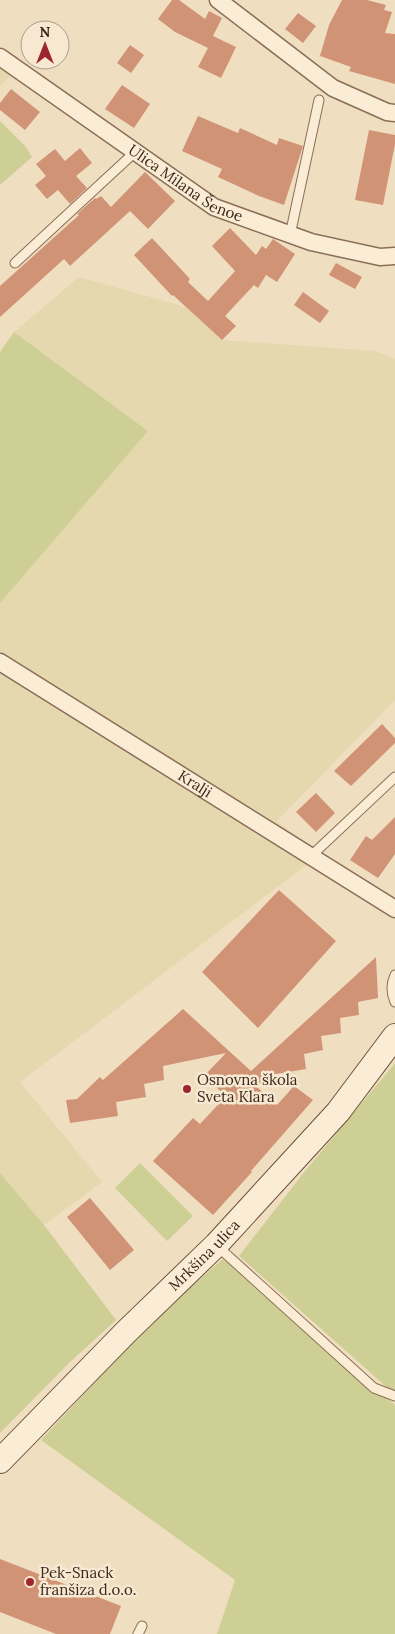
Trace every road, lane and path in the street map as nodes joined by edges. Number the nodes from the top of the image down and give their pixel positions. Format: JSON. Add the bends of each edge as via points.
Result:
{"nodes":[{"id":1,"x":219,"y":0,"type":"edge"},
{"id":2,"x":0,"y":57,"type":"edge"},
{"id":3,"x":319,"y":100,"type":"dead end"},
{"id":4,"x":395,"y":113,"type":"edge"},
{"id":5,"x":135,"y":152,"type":"junction"},
{"id":6,"x":290,"y":235,"type":"junction"},
{"id":7,"x":395,"y":256,"type":"edge"},
{"id":8,"x":15,"y":263,"type":"dead end"},
{"id":9,"x":0,"y":662,"type":"edge"},
{"id":10,"x":395,"y":777,"type":"edge"},
{"id":11,"x":311,"y":856,"type":"junction"},
{"id":12,"x":394,"y":906,"type":"edge"},
{"id":13,"x":395,"y":975,"type":"edge"},
{"id":14,"x":395,"y":1002,"type":"edge"},
{"id":15,"x":395,"y":1036,"type":"edge"},
{"id":16,"x":216,"y":1245,"type":"junction"},
{"id":17,"x":395,"y":1396,"type":"edge"},
{"id":18,"x":0,"y":1461,"type":"edge"}],
"edges":[{"from":1,"to":4,"type":"street","via":[[333,88]]},
{"from":2,"to":5,"type":"street","name":"Ulica Milana Šenoe"},
{"from":3,"to":6,"type":"lane"},
{"from":5,"to":6,"type":"street","name":"Ulica Milana Šenoe","via":[[214,207]]},
{"from":5,"to":8,"type":"lane"},
{"from":6,"to":7,"type":"street","name":"Ulica Milana Šenoe","via":[[380,257]]},
{"from":9,"to":11,"type":"street","name":"Kralji"},
{"from":10,"to":11,"type":"lane"},
{"from":11,"to":12,"type":"street","name":"Kralji"},
{"from":13,"to":14,"type":"lane","via":[[392,982]]},
{"from":15,"to":16,"type":"street","name":"Mrkšina ulica","via":[[338,1112]]},
{"from":16,"to":17,"type":"lane","via":[[374,1388]]},
{"from":16,"to":18,"type":"street","name":"Mrkšina ulica"}]}
